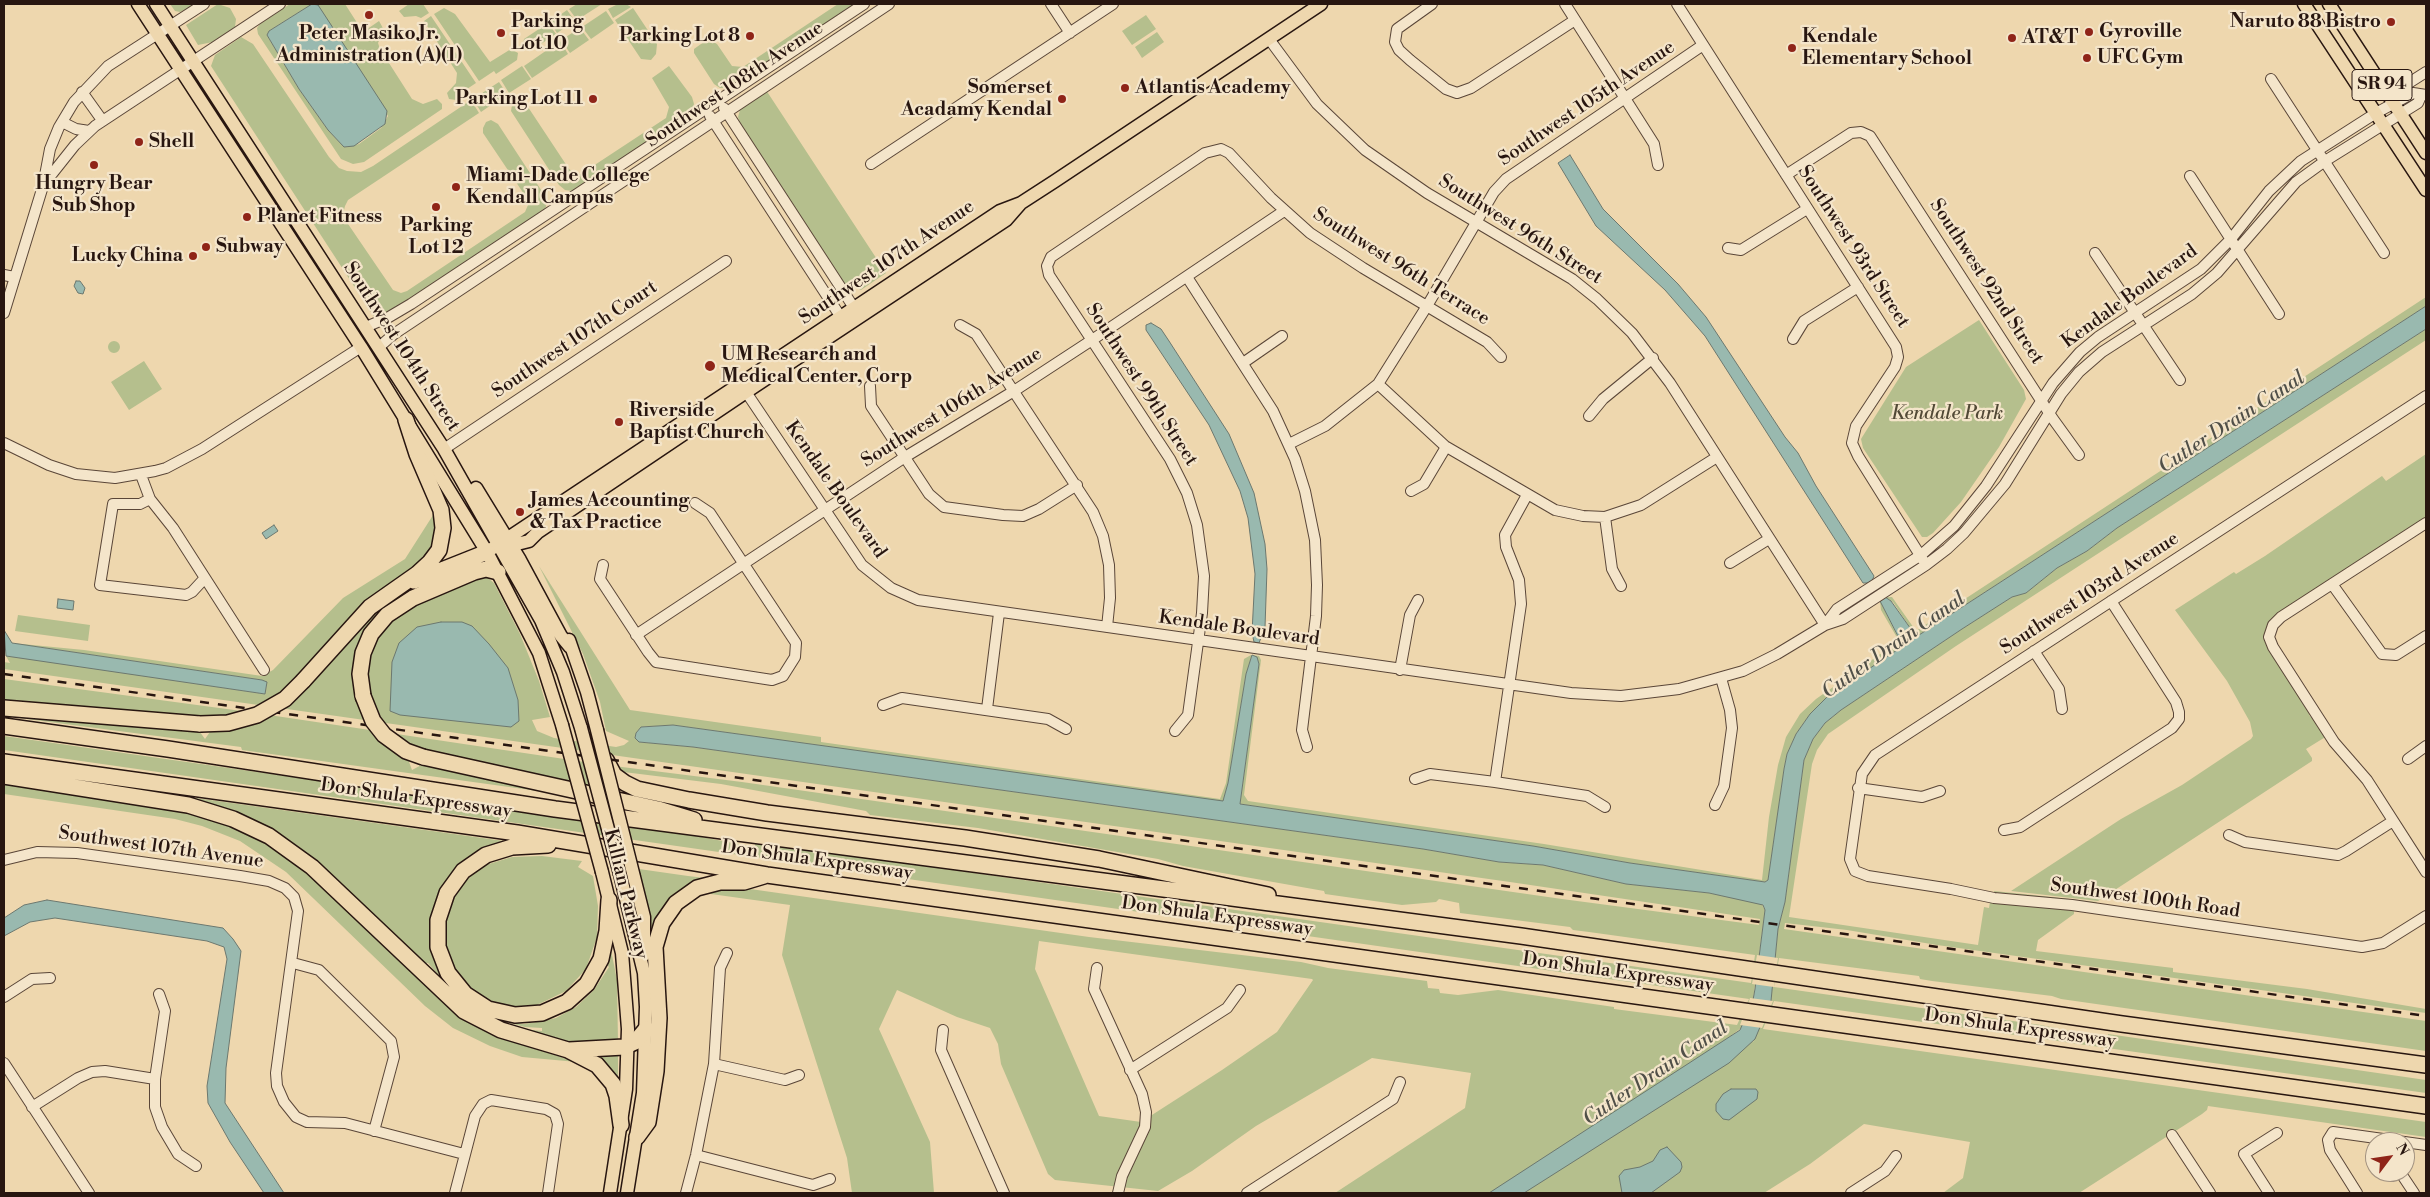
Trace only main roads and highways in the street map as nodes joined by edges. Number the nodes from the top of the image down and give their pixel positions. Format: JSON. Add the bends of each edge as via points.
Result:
{"nodes":[{"id":1,"x":138,"y":4,"type":"edge"},
{"id":2,"x":156,"y":4,"type":"edge"},
{"id":3,"x":1322,"y":4,"type":"edge"},
{"id":4,"x":2304,"y":4,"type":"edge"},
{"id":5,"x":2329,"y":4,"type":"edge"},
{"id":6,"x":2426,"y":153,"type":"edge"},
{"id":7,"x":2426,"y":190,"type":"edge"},
{"id":8,"x":293,"y":215,"type":"junction"},
{"id":9,"x":280,"y":224,"type":"junction"},
{"id":10,"x":743,"y":388,"type":"junction"},
{"id":11,"x":406,"y":420,"type":"junction"},
{"id":12,"x":529,"y":541,"type":"junction"},
{"id":13,"x":501,"y":546,"type":"junction"},
{"id":14,"x":498,"y":572,"type":"junction"},
{"id":15,"x":405,"y":584,"type":"junction"},
{"id":16,"x":570,"y":648,"type":"junction"},
{"id":17,"x":4,"y":708,"type":"edge"},
{"id":18,"x":562,"y":725,"type":"joint"},
{"id":19,"x":4,"y":726,"type":"edge"},
{"id":20,"x":581,"y":728,"type":"joint"},
{"id":21,"x":606,"y":760,"type":"junction"},
{"id":22,"x":4,"y":762,"type":"edge"},
{"id":23,"x":4,"y":776,"type":"edge"},
{"id":24,"x":719,"y":830,"type":"junction"},
{"id":25,"x":581,"y":844,"type":"junction"},
{"id":26,"x":767,"y":875,"type":"junction"},
{"id":27,"x":609,"y":900,"type":"junction"},
{"id":28,"x":1312,"y":910,"type":"junction"},
{"id":29,"x":644,"y":973,"type":"junction"},
{"id":30,"x":646,"y":1029,"type":"junction"},
{"id":31,"x":628,"y":1046,"type":"junction"},
{"id":32,"x":568,"y":1050,"type":"junction"},
{"id":33,"x":2426,"y":1065,"type":"edge"},
{"id":34,"x":2426,"y":1106,"type":"edge"},
{"id":35,"x":621,"y":1125,"type":"junction"},
{"id":36,"x":637,"y":1137,"type":"junction"},
{"id":37,"x":610,"y":1193,"type":"edge"},
{"id":38,"x":627,"y":1193,"type":"edge"}],
"edges":[{"from":1,"to":9,"type":"main road","name":"Southwest 104th Street"},
{"from":2,"to":8,"type":"main road","name":"Southwest 104th Street"},
{"from":3,"to":10,"type":"main road","name":"Southwest 107th Avenue","via":[[1021,203],[1000,211]]},
{"from":4,"to":7,"type":"main road","number":"SR 94"},
{"from":5,"to":6,"type":"main road","number":"SR 94"},
{"from":8,"to":9,"type":"main road"},
{"from":8,"to":13,"type":"main road","name":"Southwest 104th Street","via":[[444,449]]},
{"from":9,"to":11,"type":"main road","name":"Southwest 104th Street"},
{"from":10,"to":12,"type":"main road","name":"Southwest 107th Avenue"},
{"from":10,"to":13,"type":"main road","name":"Southwest 107th Avenue"},
{"from":11,"to":13,"type":"main road","name":"Southwest 104th Street","via":[[430,459]]},
{"from":11,"to":15,"type":"highway","via":[[441,510],[443,528],[433,559]]},
{"from":12,"to":13,"type":"main road","name":"Southwest 107th Avenue"},
{"from":12,"to":16,"type":"main road","via":[[526,548],[528,559],[567,633]]},
{"from":13,"to":14,"type":"main road","name":"Southwest 104th Street"},
{"from":13,"to":15,"type":"highway"},
{"from":13,"to":16,"type":"main road"},
{"from":13,"to":20,"type":"main road","name":"Southwest 104th Street","via":[[552,644]]},
{"from":14,"to":18,"type":"main road","name":"Southwest 104th Street","via":[[539,653]]},
{"from":14,"to":24,"type":"highway","bridge":true,"via":[[486,568],[413,598],[387,615],[371,634],[363,653],[360,674],[363,696],[381,732],[402,749],[423,757],[658,809]]},
{"from":15,"to":17,"type":"highway","bridge":true,"via":[[370,607],[285,699],[257,715],[228,723],[200,724]]},
{"from":16,"to":21,"type":"main road","bridge":true,"via":[[587,692]]},
{"from":18,"to":27,"type":"main road","name":"Killian Parkway","bridge":true},
{"from":19,"to":24,"type":"highway","name":"Don Shula Expressway","via":[[555,809]]},
{"from":20,"to":29,"type":"main road","name":"Killian Parkway","bridge":true},
{"from":21,"to":28,"type":"highway","via":[[614,775],[637,789],[688,800],[1098,859],[1258,892]]},
{"from":21,"to":29,"type":"main road","bridge":true,"via":[[644,917]]},
{"from":22,"to":25,"type":"highway","name":"Don Shula Expressway"},
{"from":23,"to":32,"type":"highway","via":[[188,805],[245,824],[281,843],[312,867],[464,1011],[501,1030]]},
{"from":24,"to":28,"type":"highway","name":"Don Shula Expressway"},
{"from":25,"to":26,"type":"highway","name":"Don Shula Expressway"},
{"from":25,"to":27,"type":"highway","via":[[512,848],[486,855],[463,871],[447,893],[438,920],[438,947],[448,973],[476,1003],[501,1014],[528,1016],[556,1008],[578,994],[595,972],[605,945]]},
{"from":26,"to":34,"type":"highway","name":"Don Shula Expressway"},
{"from":26,"to":36,"type":"highway","via":[[744,882],[720,882],[697,888],[676,903],[662,923],[655,947],[659,1018],[656,1071],[648,1122]]},
{"from":27,"to":31,"type":"main road","name":"Killian Parkway","via":[[618,930],[624,971]]},
{"from":28,"to":33,"type":"highway","name":"Don Shula Expressway","via":[[1521,936]]},
{"from":29,"to":30,"type":"main road","name":"Killian Parkway"},
{"from":30,"to":31,"type":"highway"},
{"from":30,"to":36,"type":"main road","name":"Killian Parkway"},
{"from":31,"to":32,"type":"highway"},
{"from":31,"to":35,"type":"main road","name":"Killian Parkway"},
{"from":32,"to":35,"type":"highway","via":[[597,1065],[609,1078],[617,1096]]},
{"from":35,"to":37,"type":"main road","name":"Killian Parkway"},
{"from":36,"to":38,"type":"main road","name":"Killian Parkway"}]}
